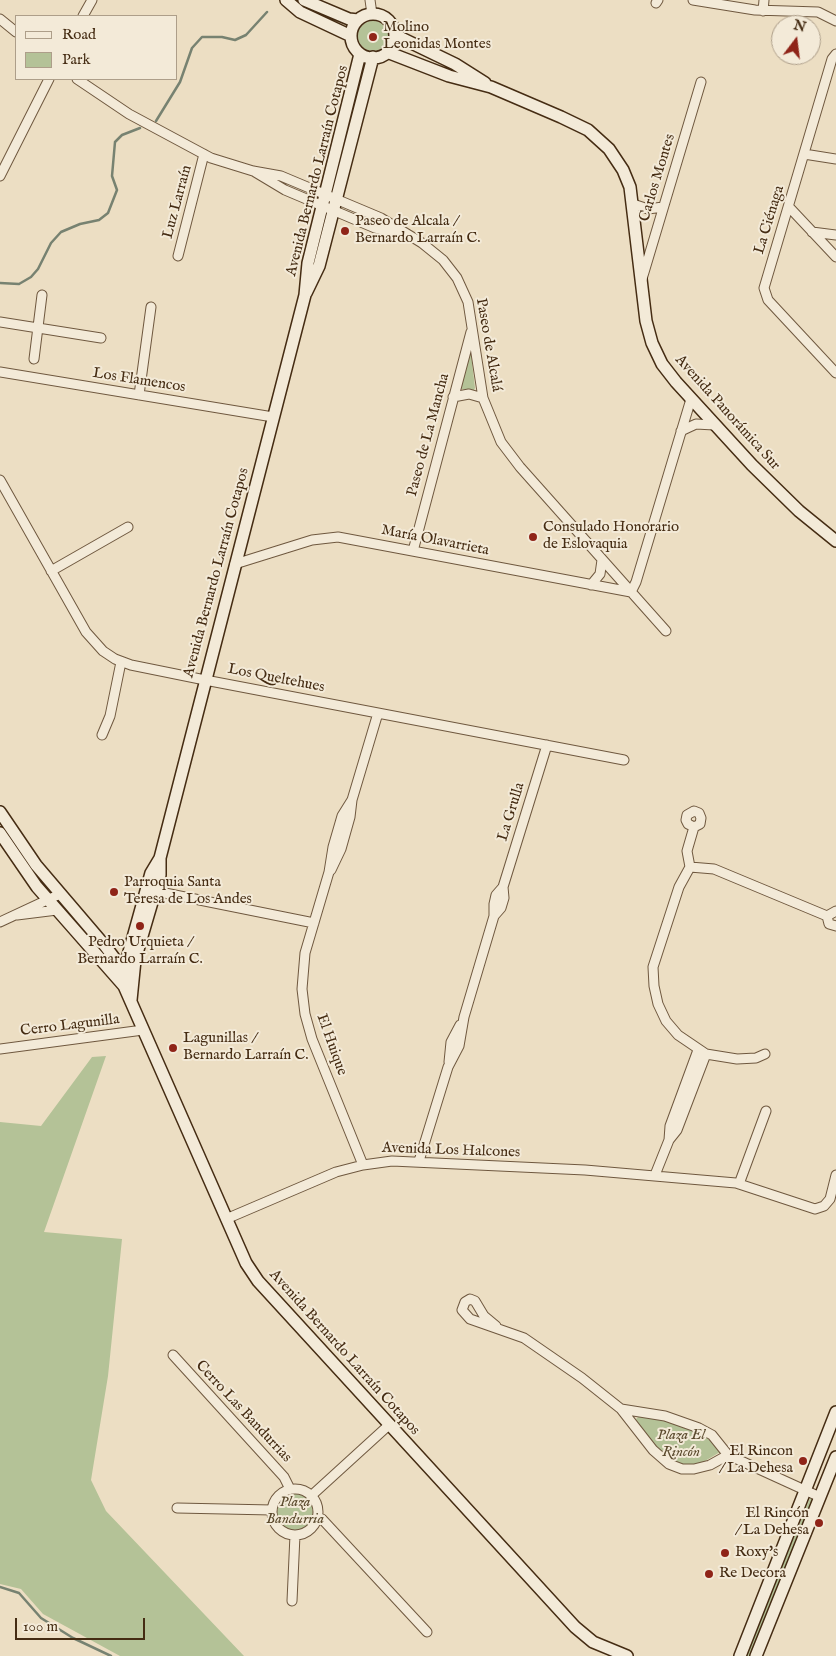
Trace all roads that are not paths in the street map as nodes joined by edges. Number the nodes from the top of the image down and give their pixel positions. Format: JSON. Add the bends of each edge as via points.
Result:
{"nodes":[{"id":1,"x":92,"y":0,"type":"edge"},
{"id":2,"x":286,"y":0,"type":"edge"},
{"id":3,"x":304,"y":0,"type":"edge"},
{"id":4,"x":370,"y":0,"type":"edge"},
{"id":5,"x":693,"y":0,"type":"edge"},
{"id":6,"x":756,"y":0,"type":"edge"},
{"id":7,"x":764,"y":0,"type":"edge"},
{"id":8,"x":759,"y":10,"type":"junction"},
{"id":9,"x":372,"y":14,"type":"junction"},
{"id":10,"x":84,"y":15,"type":"edge"},
{"id":11,"x":0,"y":19,"type":"edge"},
{"id":12,"x":358,"y":20,"type":"junction"},
{"id":13,"x":836,"y":21,"type":"edge"},
{"id":14,"x":15,"y":31,"type":"edge"},
{"id":15,"x":351,"y":36,"type":"junction"},
{"id":16,"x":395,"y":36,"type":"junction"},
{"id":17,"x":387,"y":52,"type":"junction"},
{"id":18,"x":360,"y":54,"type":"junction"},
{"id":19,"x":836,"y":54,"type":"edge"},
{"id":20,"x":373,"y":58,"type":"junction"},
{"id":21,"x":49,"y":80,"type":"edge"},
{"id":22,"x":78,"y":80,"type":"edge"},
{"id":23,"x":701,"y":82,"type":"dead end"},
{"id":24,"x":491,"y":87,"type":"junction"},
{"id":25,"x":347,"y":135,"type":"junction"},
{"id":26,"x":204,"y":154,"type":"junction"},
{"id":27,"x":804,"y":154,"type":"junction"},
{"id":28,"x":836,"y":159,"type":"edge"},
{"id":29,"x":0,"y":176,"type":"edge"},
{"id":30,"x":330,"y":202,"type":"junction"},
{"id":31,"x":633,"y":204,"type":"junction"},
{"id":32,"x":788,"y":206,"type":"junction"},
{"id":33,"x":663,"y":207,"type":"junction"},
{"id":34,"x":812,"y":232,"type":"junction"},
{"id":35,"x":836,"y":234,"type":"edge"},
{"id":36,"x":178,"y":256,"type":"dead end"},
{"id":37,"x":836,"y":258,"type":"edge"},
{"id":38,"x":641,"y":281,"type":"junction"},
{"id":39,"x":42,"y":295,"type":"dead end"},
{"id":40,"x":152,"y":307,"type":"dead end"},
{"id":41,"x":0,"y":322,"type":"edge"},
{"id":42,"x":472,"y":327,"type":"junction"},
{"id":43,"x":38,"y":328,"type":"junction"},
{"id":44,"x":101,"y":338,"type":"dead end"},
{"id":45,"x":34,"y":359,"type":"dead end"},
{"id":46,"x":0,"y":372,"type":"edge"},
{"id":47,"x":836,"y":373,"type":"edge"},
{"id":48,"x":139,"y":395,"type":"junction"},
{"id":49,"x":453,"y":397,"type":"junction"},
{"id":50,"x":483,"y":398,"type":"junction"},
{"id":51,"x":691,"y":399,"type":"junction"},
{"id":52,"x":273,"y":417,"type":"junction"},
{"id":53,"x":714,"y":425,"type":"junction"},
{"id":54,"x":682,"y":431,"type":"junction"},
{"id":55,"x":0,"y":480,"type":"edge"},
{"id":56,"x":4,"y":500,"type":"edge"},
{"id":57,"x":128,"y":527,"type":"dead end"},
{"id":58,"x":836,"y":541,"type":"edge"},
{"id":59,"x":413,"y":551,"type":"junction"},
{"id":60,"x":602,"y":560,"type":"junction"},
{"id":61,"x":235,"y":564,"type":"junction"},
{"id":62,"x":51,"y":571,"type":"junction"},
{"id":63,"x":591,"y":585,"type":"junction"},
{"id":64,"x":631,"y":592,"type":"junction"},
{"id":65,"x":666,"y":632,"type":"dead end"},
{"id":66,"x":121,"y":662,"type":"junction"},
{"id":67,"x":205,"y":680,"type":"junction"},
{"id":68,"x":378,"y":713,"type":"junction"},
{"id":69,"x":102,"y":735,"type":"dead end"},
{"id":70,"x":546,"y":745,"type":"junction"},
{"id":71,"x":624,"y":760,"type":"dead end"},
{"id":72,"x":0,"y":812,"type":"edge"},
{"id":73,"x":694,"y":827,"type":"dead end"},
{"id":74,"x":0,"y":833,"type":"edge"},
{"id":75,"x":690,"y":867,"type":"junction"},
{"id":76,"x":151,"y":890,"type":"junction"},
{"id":77,"x":60,"y":894,"type":"junction"},
{"id":78,"x":47,"y":898,"type":"junction"},
{"id":79,"x":57,"y":910,"type":"junction"},
{"id":80,"x":836,"y":911,"type":"edge"},
{"id":81,"x":17,"y":915,"type":"junction"},
{"id":82,"x":827,"y":916,"type":"junction"},
{"id":83,"x":0,"y":922,"type":"edge"},
{"id":84,"x":314,"y":923,"type":"junction"},
{"id":85,"x":836,"y":926,"type":"edge"},
{"id":86,"x":133,"y":940,"type":"junction"},
{"id":87,"x":106,"y":947,"type":"junction"},
{"id":88,"x":124,"y":970,"type":"junction"},
{"id":89,"x":129,"y":993,"type":"junction"},
{"id":90,"x":143,"y":1030,"type":"junction"},
{"id":91,"x":0,"y":1049,"type":"edge"},
{"id":92,"x":702,"y":1052,"type":"junction"},
{"id":93,"x":765,"y":1054,"type":"dead end"},
{"id":94,"x":766,"y":1111,"type":"dead end"},
{"id":95,"x":419,"y":1161,"type":"junction"},
{"id":96,"x":363,"y":1164,"type":"junction"},
{"id":97,"x":655,"y":1175,"type":"junction"},
{"id":98,"x":836,"y":1175,"type":"edge"},
{"id":99,"x":739,"y":1184,"type":"junction"},
{"id":100,"x":226,"y":1219,"type":"junction"},
{"id":101,"x":496,"y":1326,"type":"dead end"},
{"id":102,"x":172,"y":1355,"type":"dead end"},
{"id":103,"x":621,"y":1409,"type":"junction"},
{"id":104,"x":836,"y":1412,"type":"edge"},
{"id":105,"x":390,"y":1424,"type":"junction"},
{"id":106,"x":728,"y":1455,"type":"junction"},
{"id":107,"x":836,"y":1457,"type":"edge"},
{"id":108,"x":290,"y":1489,"type":"junction"},
{"id":109,"x":805,"y":1490,"type":"junction"},
{"id":110,"x":311,"y":1496,"type":"junction"},
{"id":111,"x":820,"y":1496,"type":"junction"},
{"id":112,"x":178,"y":1508,"type":"dead end"},
{"id":113,"x":272,"y":1510,"type":"junction"},
{"id":114,"x":317,"y":1517,"type":"junction"},
{"id":115,"x":295,"y":1535,"type":"junction"},
{"id":116,"x":292,"y":1601,"type":"dead end"},
{"id":117,"x":428,"y":1632,"type":"dead end"},
{"id":118,"x":627,"y":1656,"type":"edge"},
{"id":119,"x":740,"y":1656,"type":"edge"},
{"id":120,"x":756,"y":1656,"type":"edge"}],
"edges":[{"from":1,"to":10,"type":"street"},
{"from":2,"to":15,"type":"street","via":[[300,12]]},
{"from":3,"to":12,"type":"street"},
{"from":4,"to":9,"type":"street"},
{"from":5,"to":8,"type":"street"},
{"from":6,"to":8,"type":"street"},
{"from":7,"to":8,"type":"street"},
{"from":8,"to":13,"type":"street","via":[[818,12]]},
{"from":9,"to":12,"type":"street"},
{"from":9,"to":16,"type":"street","via":[[388,20]]},
{"from":11,"to":14,"type":"street"},
{"from":12,"to":15,"type":"street"},
{"from":15,"to":18,"type":"street"},
{"from":16,"to":17,"type":"street"},
{"from":16,"to":24,"type":"street","name":"Avenida Panorámica Sur","via":[[455,64]]},
{"from":17,"to":20,"type":"street"},
{"from":17,"to":24,"type":"street","name":"Avenida Panorámica Sur","via":[[450,76]]},
{"from":18,"to":20,"type":"street"},
{"from":18,"to":25,"type":"street","name":"Avenida Bernardo Larraín Cotapos"},
{"from":19,"to":27,"type":"street","name":"La Ciénaga"},
{"from":20,"to":25,"type":"street","name":"Avenida Bernardo Larraín Cotapos"},
{"from":21,"to":29,"type":"street"},
{"from":22,"to":26,"type":"street","name":"Paseo de Alcalá","via":[[129,114]]},
{"from":23,"to":33,"type":"street","name":"Carlos Montes"},
{"from":24,"to":31,"type":"street","name":"Avenida Panorámica Sur","via":[[575,123],[596,136],[619,162],[630,186]]},
{"from":25,"to":30,"type":"street","name":"Avenida Bernardo Larraín Cotapos"},
{"from":26,"to":30,"type":"street","name":"Paseo de Alcalá","via":[[254,171],[276,185]]},
{"from":26,"to":36,"type":"street","name":"Luz Larraín"},
{"from":27,"to":28,"type":"street"},
{"from":27,"to":32,"type":"street","name":"La Ciénaga"},
{"from":30,"to":42,"type":"street","name":"Paseo de Alcalá","via":[[375,228],[406,235],[429,248],[453,272],[468,302]]},
{"from":30,"to":52,"type":"street","name":"Avenida Bernardo Larraín Cotapos","via":[[307,272],[305,295]]},
{"from":31,"to":33,"type":"street","via":[[648,209]]},
{"from":31,"to":38,"type":"street","name":"Avenida Panorámica Sur"},
{"from":32,"to":34,"type":"street"},
{"from":32,"to":47,"type":"street","name":"La Ciénaga","via":[[765,292],[771,303]]},
{"from":33,"to":38,"type":"street","name":"Carlos Montes"},
{"from":34,"to":35,"type":"street"},
{"from":34,"to":37,"type":"street"},
{"from":38,"to":51,"type":"street","name":"Avenida Panorámica Sur","via":[[652,343],[668,373]]},
{"from":39,"to":43,"type":"street"},
{"from":40,"to":48,"type":"street"},
{"from":41,"to":43,"type":"street"},
{"from":42,"to":49,"type":"street","name":"Paseo de La Mancha"},
{"from":42,"to":50,"type":"street","name":"Paseo de Alcalá"},
{"from":43,"to":44,"type":"street"},
{"from":43,"to":45,"type":"street"},
{"from":46,"to":48,"type":"street","name":"Los Flamencos"},
{"from":48,"to":52,"type":"street","name":"Los Flamencos"},
{"from":49,"to":50,"type":"street","via":[[468,394]]},
{"from":49,"to":59,"type":"street","name":"Paseo de La Mancha"},
{"from":50,"to":60,"type":"street","name":"Paseo de Alcalá","via":[[509,453]]},
{"from":51,"to":53,"type":"street","name":"Avenida Panorámica Sur"},
{"from":51,"to":54,"type":"street"},
{"from":52,"to":61,"type":"street","name":"Avenida Bernardo Larraín Cotapos"},
{"from":53,"to":54,"type":"street","via":[[696,424]]},
{"from":53,"to":58,"type":"street","name":"Avenida Panorámica Sur","via":[[787,500]]},
{"from":54,"to":64,"type":"street"},
{"from":55,"to":56,"type":"street","name":"Los Queltehues"},
{"from":56,"to":62,"type":"street","name":"Los Queltehues"},
{"from":57,"to":62,"type":"street"},
{"from":59,"to":61,"type":"street","name":"María Olavarrieta","via":[[329,537]]},
{"from":59,"to":63,"type":"street","name":"María Olavarrieta"},
{"from":60,"to":63,"type":"street","via":[[600,574]]},
{"from":60,"to":64,"type":"street","name":"Paseo de Alcalá"},
{"from":61,"to":67,"type":"street","name":"Avenida Bernardo Larraín Cotapos"},
{"from":62,"to":66,"type":"street","name":"Los Queltehues","via":[[91,639]]},
{"from":63,"to":64,"type":"street","name":"María Olavarrieta"},
{"from":64,"to":65,"type":"street","name":"Paseo de Alcalá"},
{"from":66,"to":67,"type":"street","name":"Los Queltehues"},
{"from":66,"to":69,"type":"street","via":[[109,722]]},
{"from":67,"to":68,"type":"street","name":"Los Queltehues"},
{"from":67,"to":76,"type":"street","name":"Avenida Bernardo Larraín Cotapos","via":[[160,858],[151,873]]},
{"from":68,"to":70,"type":"street","name":"Los Queltehues"},
{"from":68,"to":84,"type":"street","name":"El Huique","via":[[341,849]]},
{"from":70,"to":71,"type":"street","name":"Los Queltehues"},
{"from":70,"to":95,"type":"street","name":"La Grulla","via":[[503,887],[496,896],[494,916],[464,1017],[459,1046],[448,1067]]},
{"from":72,"to":77,"type":"street"},
{"from":73,"to":75,"type":"street","via":[[687,851]]},
{"from":74,"to":78,"type":"street"},
{"from":75,"to":82,"type":"street","via":[[714,869]]},
{"from":75,"to":92,"type":"street","via":[[679,887],[653,967],[653,977],[655,995],[666,1021],[678,1035]]},
{"from":76,"to":84,"type":"street"},
{"from":76,"to":86,"type":"street","name":"Avenida Bernardo Larraín Cotapos"},
{"from":76,"to":89,"type":"street","name":"Avenida Bernardo Larraín Cotapos"},
{"from":77,"to":78,"type":"street"},
{"from":77,"to":87,"type":"street"},
{"from":78,"to":79,"type":"street"},
{"from":78,"to":81,"type":"street"},
{"from":79,"to":81,"type":"street"},
{"from":79,"to":89,"type":"street"},
{"from":80,"to":82,"type":"street"},
{"from":81,"to":83,"type":"street"},
{"from":82,"to":85,"type":"street","via":[[829,924]]},
{"from":84,"to":96,"type":"street","name":"El Huique","via":[[303,963],[305,1014]]},
{"from":86,"to":87,"type":"street","via":[[124,946]]},
{"from":86,"to":88,"type":"street","name":"Avenida Bernardo Larraín Cotapos"},
{"from":87,"to":88,"type":"street"},
{"from":88,"to":89,"type":"street","name":"Avenida Bernardo Larraín Cotapos"},
{"from":89,"to":90,"type":"street","name":"Avenida Bernardo Larraín Cotapos"},
{"from":90,"to":91,"type":"street","name":"Cerro Lagunilla"},
{"from":90,"to":100,"type":"street","name":"Avenida Bernardo Larraín Cotapos"},
{"from":92,"to":93,"type":"street","via":[[737,1059]]},
{"from":92,"to":97,"type":"street","via":[[670,1126],[669,1140]]},
{"from":94,"to":99,"type":"street"},
{"from":95,"to":96,"type":"street","name":"Avenida Los Halcones"},
{"from":95,"to":97,"type":"street","name":"Avenida Los Halcones"},
{"from":96,"to":100,"type":"street","name":"Avenida Los Halcones","via":[[336,1172]]},
{"from":97,"to":99,"type":"street","name":"Avenida Los Halcones"},
{"from":98,"to":99,"type":"street","name":"Avenida Los Halcones","via":[[830,1199],[815,1209]]},
{"from":100,"to":105,"type":"street","name":"Avenida Bernardo Larraín Cotapos","via":[[258,1281]]},
{"from":101,"to":103,"type":"street","via":[[538,1346]]},
{"from":102,"to":108,"type":"street","name":"Cerro Las Bandurrias","via":[[284,1477]]},
{"from":103,"to":106,"type":"street","via":[[665,1416],[699,1428],[712,1436]]},
{"from":103,"to":106,"type":"street","via":[[653,1450],[676,1467],[702,1468]]},
{"from":104,"to":109,"type":"street"},
{"from":105,"to":110,"type":"street"},
{"from":105,"to":118,"type":"street","name":"Avenida Bernardo Larraín Cotapos","via":[[575,1628],[593,1642]]},
{"from":106,"to":109,"type":"street"},
{"from":107,"to":111,"type":"street"},
{"from":108,"to":110,"type":"street"},
{"from":108,"to":113,"type":"street","via":[[278,1496]]},
{"from":109,"to":111,"type":"street"},
{"from":109,"to":119,"type":"street"},
{"from":110,"to":114,"type":"street","via":[[316,1504]]},
{"from":111,"to":120,"type":"street"},
{"from":112,"to":113,"type":"street"},
{"from":113,"to":115,"type":"street","via":[[275,1525]]},
{"from":114,"to":115,"type":"street","via":[[309,1530]]},
{"from":114,"to":117,"type":"street"},
{"from":115,"to":116,"type":"street"}]}
